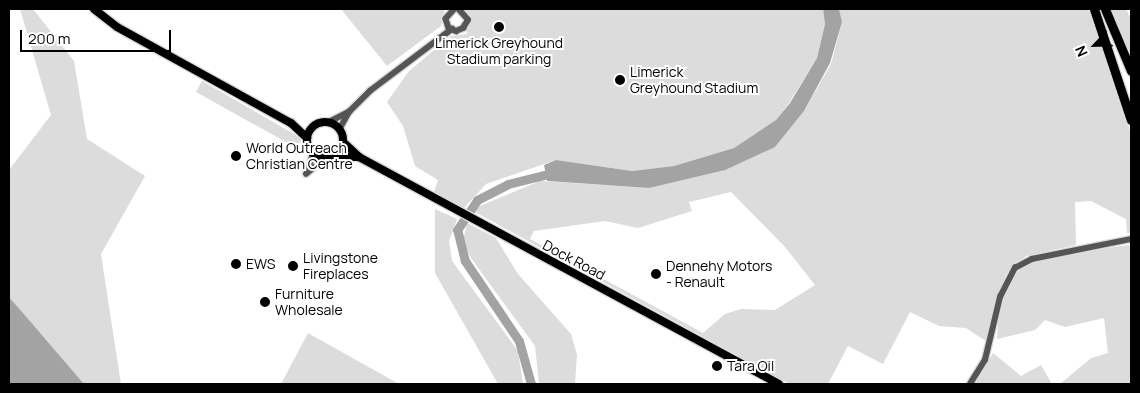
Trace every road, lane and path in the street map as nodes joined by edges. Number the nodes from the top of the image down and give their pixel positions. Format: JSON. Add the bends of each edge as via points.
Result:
{"nodes":[{"id":1,"x":94,"y":9,"type":"edge"},
{"id":2,"x":457,"y":9,"type":"edge"},
{"id":3,"x":1094,"y":9,"type":"edge"},
{"id":4,"x":1104,"y":9,"type":"edge"},
{"id":5,"x":467,"y":12,"type":"edge"},
{"id":6,"x":446,"y":24,"type":"junction"},
{"id":7,"x":452,"y":29,"type":"junction"},
{"id":8,"x":440,"y":37,"type":"junction"},
{"id":9,"x":1131,"y":71,"type":"edge"},
{"id":10,"x":1131,"y":104,"type":"edge"},
{"id":11,"x":349,"y":112,"type":"junction"},
{"id":12,"x":1131,"y":120,"type":"edge"},
{"id":13,"x":291,"y":122,"type":"junction"},
{"id":14,"x":327,"y":123,"type":"junction"},
{"id":15,"x":313,"y":127,"type":"junction"},
{"id":16,"x":340,"y":130,"type":"junction"},
{"id":17,"x":307,"y":138,"type":"junction"},
{"id":18,"x":343,"y":142,"type":"junction"},
{"id":19,"x":313,"y":153,"type":"junction"},
{"id":20,"x":328,"y":157,"type":"junction"},
{"id":21,"x":359,"y":157,"type":"junction"},
{"id":22,"x":1131,"y":239,"type":"edge"},
{"id":23,"x":778,"y":384,"type":"edge"},
{"id":24,"x":970,"y":384,"type":"edge"}],
"edges":[{"from":1,"to":13,"type":"main road","via":[[117,28]]},
{"from":2,"to":5,"type":"street"},
{"from":2,"to":6,"type":"street","via":[[447,15]]},
{"from":3,"to":10,"type":"highway"},
{"from":3,"to":12,"type":"highway"},
{"from":4,"to":9,"type":"highway"},
{"from":5,"to":7,"type":"street","via":[[465,27]]},
{"from":6,"to":7,"type":"street"},
{"from":6,"to":8,"type":"street"},
{"from":7,"to":8,"type":"street"},
{"from":8,"to":11,"type":"street","via":[[370,91]]},
{"from":11,"to":14,"type":"street"},
{"from":11,"to":16,"type":"street"},
{"from":13,"to":15,"type":"main road"},
{"from":13,"to":17,"type":"main road"},
{"from":14,"to":15,"type":"main road"},
{"from":14,"to":16,"type":"main road"},
{"from":15,"to":17,"type":"main road"},
{"from":16,"to":18,"type":"main road"},
{"from":17,"to":19,"type":"main road"},
{"from":18,"to":20,"type":"main road"},
{"from":18,"to":21,"type":"main road","name":"Dock Road"},
{"from":19,"to":20,"type":"main road"},
{"from":19,"to":20,"type":"street","via":[[306,174]]},
{"from":20,"to":21,"type":"main road","name":"Dock Road"},
{"from":21,"to":23,"type":"main road","name":"Dock Road"},
{"from":22,"to":24,"type":"street","via":[[1032,259],[1015,268],[1000,297],[985,360]]}]}
